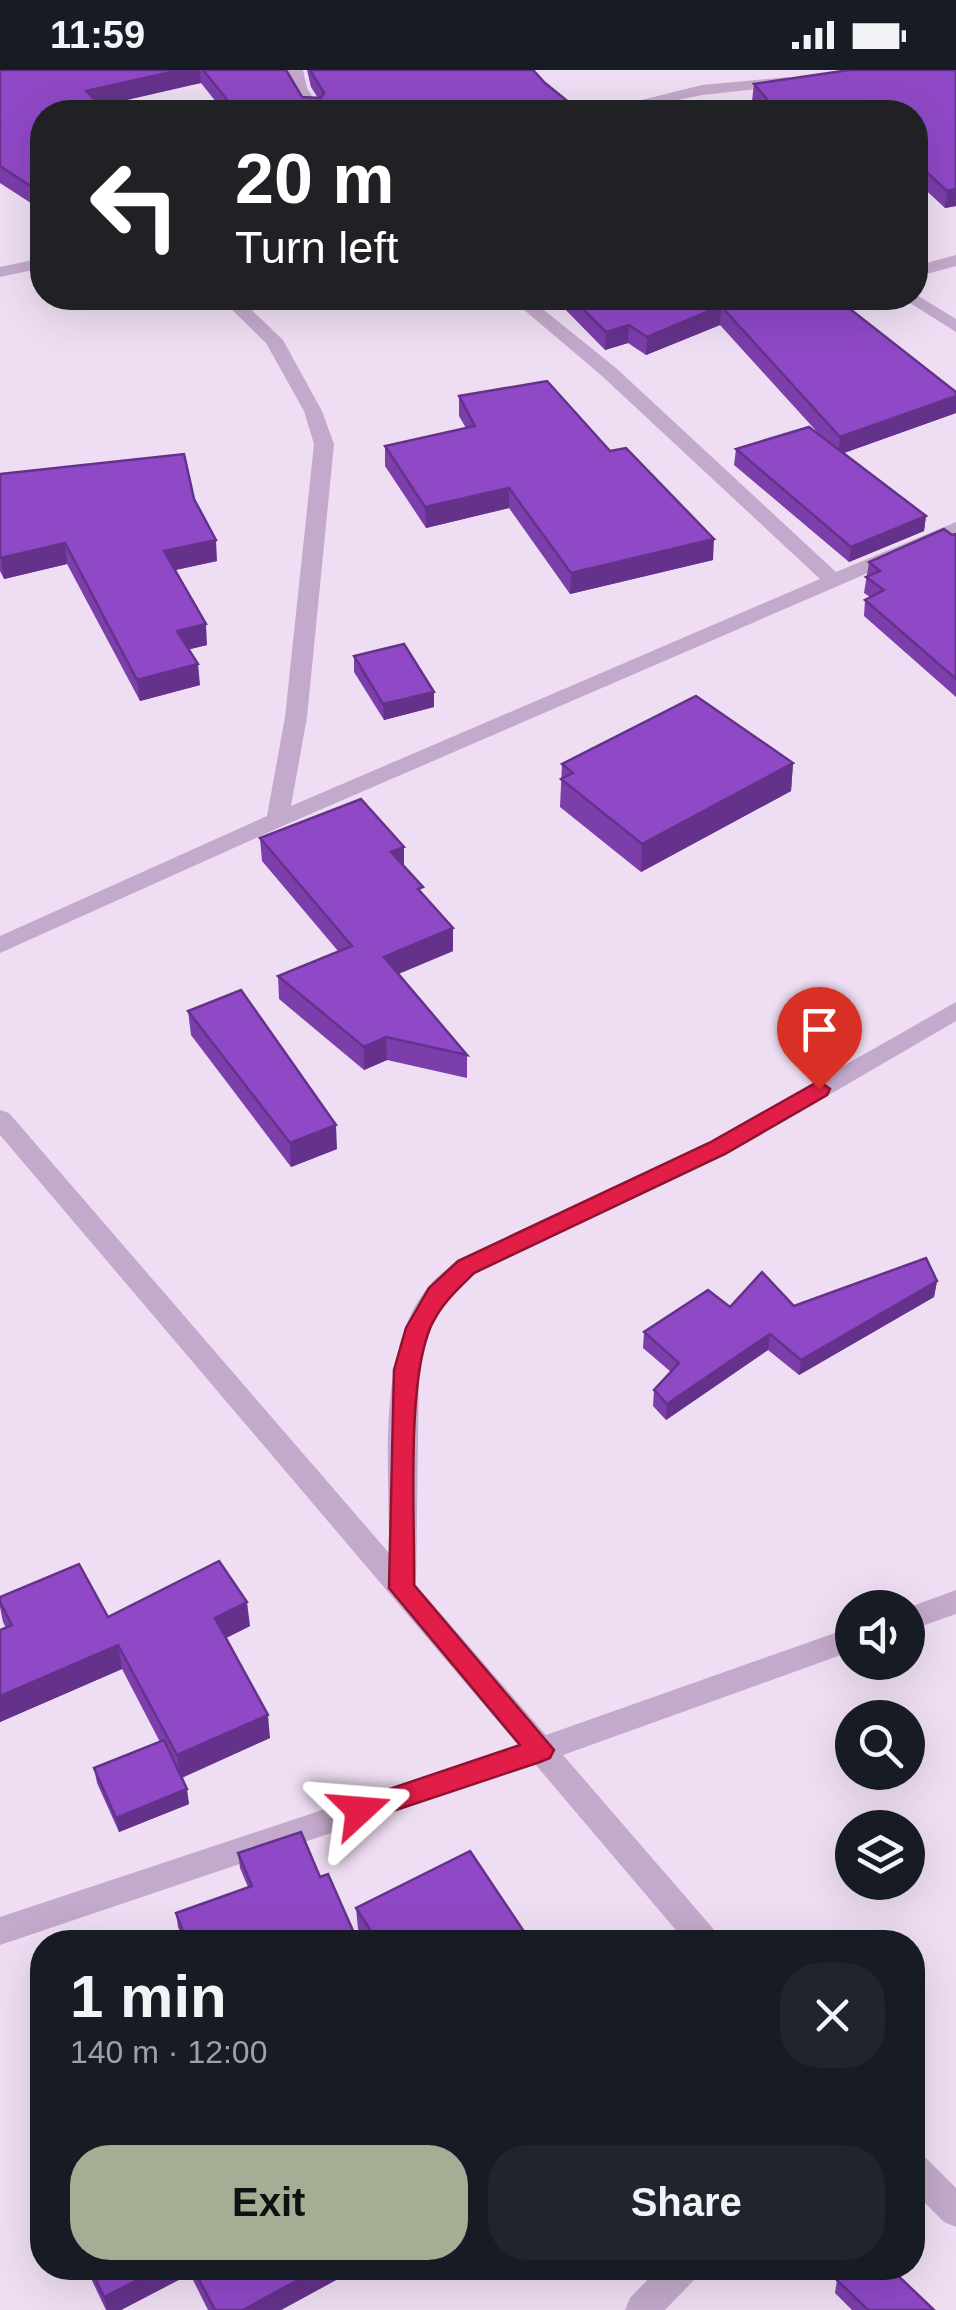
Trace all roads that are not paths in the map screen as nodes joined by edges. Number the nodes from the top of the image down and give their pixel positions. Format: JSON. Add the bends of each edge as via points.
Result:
{"nodes":[{"id":1,"x":295,"y":70,"type":"edge"},
{"id":2,"x":811,"y":80,"type":"edge"},
{"id":3,"x":306,"y":100,"type":"edge"},
{"id":4,"x":656,"y":100,"type":"edge"},
{"id":5,"x":956,"y":260,"type":"edge"},
{"id":6,"x":30,"y":266,"type":"edge"},
{"id":7,"x":928,"y":268,"type":"edge"},
{"id":8,"x":0,"y":272,"type":"edge"},
{"id":9,"x":928,"y":309,"type":"edge"},
{"id":10,"x":242,"y":310,"type":"edge"},
{"id":11,"x":533,"y":310,"type":"edge"},
{"id":12,"x":956,"y":327,"type":"edge"},
{"id":13,"x":956,"y":528,"type":"edge"},
{"id":14,"x":832,"y":580,"type":"junction"},
{"id":15,"x":277,"y":820,"type":"junction"},
{"id":16,"x":0,"y":944,"type":"edge"},
{"id":17,"x":956,"y":1010,"type":"edge"},
{"id":18,"x":0,"y":1119,"type":"edge"},
{"id":19,"x":402,"y":1588,"type":"junction"},
{"id":20,"x":956,"y":1602,"type":"edge"},
{"id":21,"x":925,"y":1613,"type":"edge"},
{"id":22,"x":835,"y":1644,"type":"edge"},
{"id":23,"x":540,"y":1750,"type":"junction"},
{"id":24,"x":0,"y":1930,"type":"edge"},
{"id":25,"x":695,"y":1930,"type":"edge"},
{"id":26,"x":925,"y":2180,"type":"edge"},
{"id":27,"x":956,"y":2211,"type":"edge"},
{"id":28,"x":671,"y":2280,"type":"edge"},
{"id":29,"x":642,"y":2310,"type":"edge"}],
"edges":[{"from":1,"to":3,"type":"street"},
{"from":2,"to":4,"type":"street"},
{"from":5,"to":7,"type":"street"},
{"from":6,"to":8,"type":"street"},
{"from":9,"to":12,"type":"street"},
{"from":10,"to":15,"type":"street","via":[[274,340],[324,444],[296,717]]},
{"from":11,"to":14,"type":"street","via":[[609,372]]},
{"from":13,"to":14,"type":"street"},
{"from":14,"to":15,"type":"street"},
{"from":15,"to":16,"type":"street"},
{"from":17,"to":19,"type":"street","via":[[717,1149],[466,1267],[437,1294],[406,1370]]},
{"from":18,"to":19,"type":"street"},
{"from":19,"to":23,"type":"street"},
{"from":20,"to":21,"type":"street"},
{"from":22,"to":23,"type":"street"},
{"from":23,"to":24,"type":"street"},
{"from":23,"to":25,"type":"street"},
{"from":26,"to":27,"type":"street"},
{"from":28,"to":29,"type":"street"}]}
